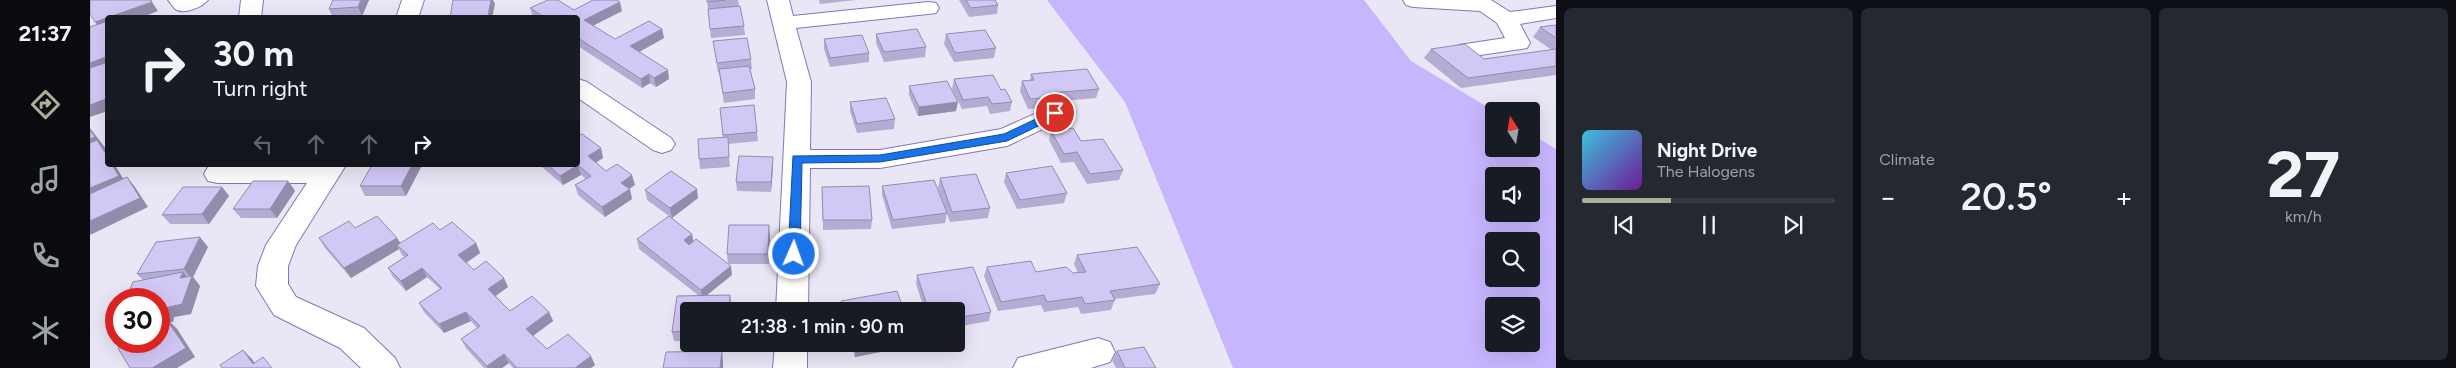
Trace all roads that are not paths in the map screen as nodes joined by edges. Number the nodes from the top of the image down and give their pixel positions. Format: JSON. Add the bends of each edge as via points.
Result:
{"nodes":[{"id":1,"x":252,"y":0,"type":"edge"},
{"id":2,"x":413,"y":0,"type":"edge"},
{"id":3,"x":1552,"y":0,"type":"edge"},
{"id":4,"x":1413,"y":1,"type":"dead end"},
{"id":5,"x":1556,"y":3,"type":"edge"},
{"id":6,"x":928,"y":8,"type":"dead end"},
{"id":7,"x":781,"y":12,"type":"edge"},
{"id":8,"x":1556,"y":12,"type":"edge"},
{"id":9,"x":250,"y":15,"type":"edge"},
{"id":10,"x":408,"y":15,"type":"edge"},
{"id":11,"x":1506,"y":19,"type":"junction"},
{"id":12,"x":1467,"y":50,"type":"edge"},
{"id":13,"x":580,"y":88,"type":"edge"},
{"id":14,"x":1055,"y":113,"type":"dead end"},
{"id":15,"x":662,"y":144,"type":"dead end"},
{"id":16,"x":797,"y":159,"type":"junction"},
{"id":17,"x":330,"y":169,"type":"edge"},
{"id":18,"x":218,"y":174,"type":"dead end"},
{"id":19,"x":792,"y":302,"type":"edge"},
{"id":20,"x":791,"y":352,"type":"edge"},
{"id":21,"x":1098,"y":352,"type":"dead end"},
{"id":22,"x":383,"y":368,"type":"edge"},
{"id":23,"x":790,"y":368,"type":"edge"},
{"id":24,"x":1030,"y":368,"type":"edge"}],
"edges":[{"from":1,"to":9,"type":"street"},
{"from":2,"to":10,"type":"street"},
{"from":3,"to":5,"type":"street"},
{"from":4,"to":11,"type":"street","via":[[1484,5]]},
{"from":6,"to":7,"type":"street"},
{"from":7,"to":16,"type":"street","via":[[799,82]]},
{"from":8,"to":11,"type":"street"},
{"from":11,"to":12,"type":"street","via":[[1519,43]]},
{"from":13,"to":15,"type":"street"},
{"from":14,"to":16,"type":"street","via":[[1007,138],[880,159]]},
{"from":16,"to":19,"type":"street"},
{"from":17,"to":18,"type":"street"},
{"from":17,"to":22,"type":"street","via":[[281,246],[273,266],[272,286],[285,306],[352,338]]},
{"from":20,"to":23,"type":"street"},
{"from":21,"to":24,"type":"street"}]}
